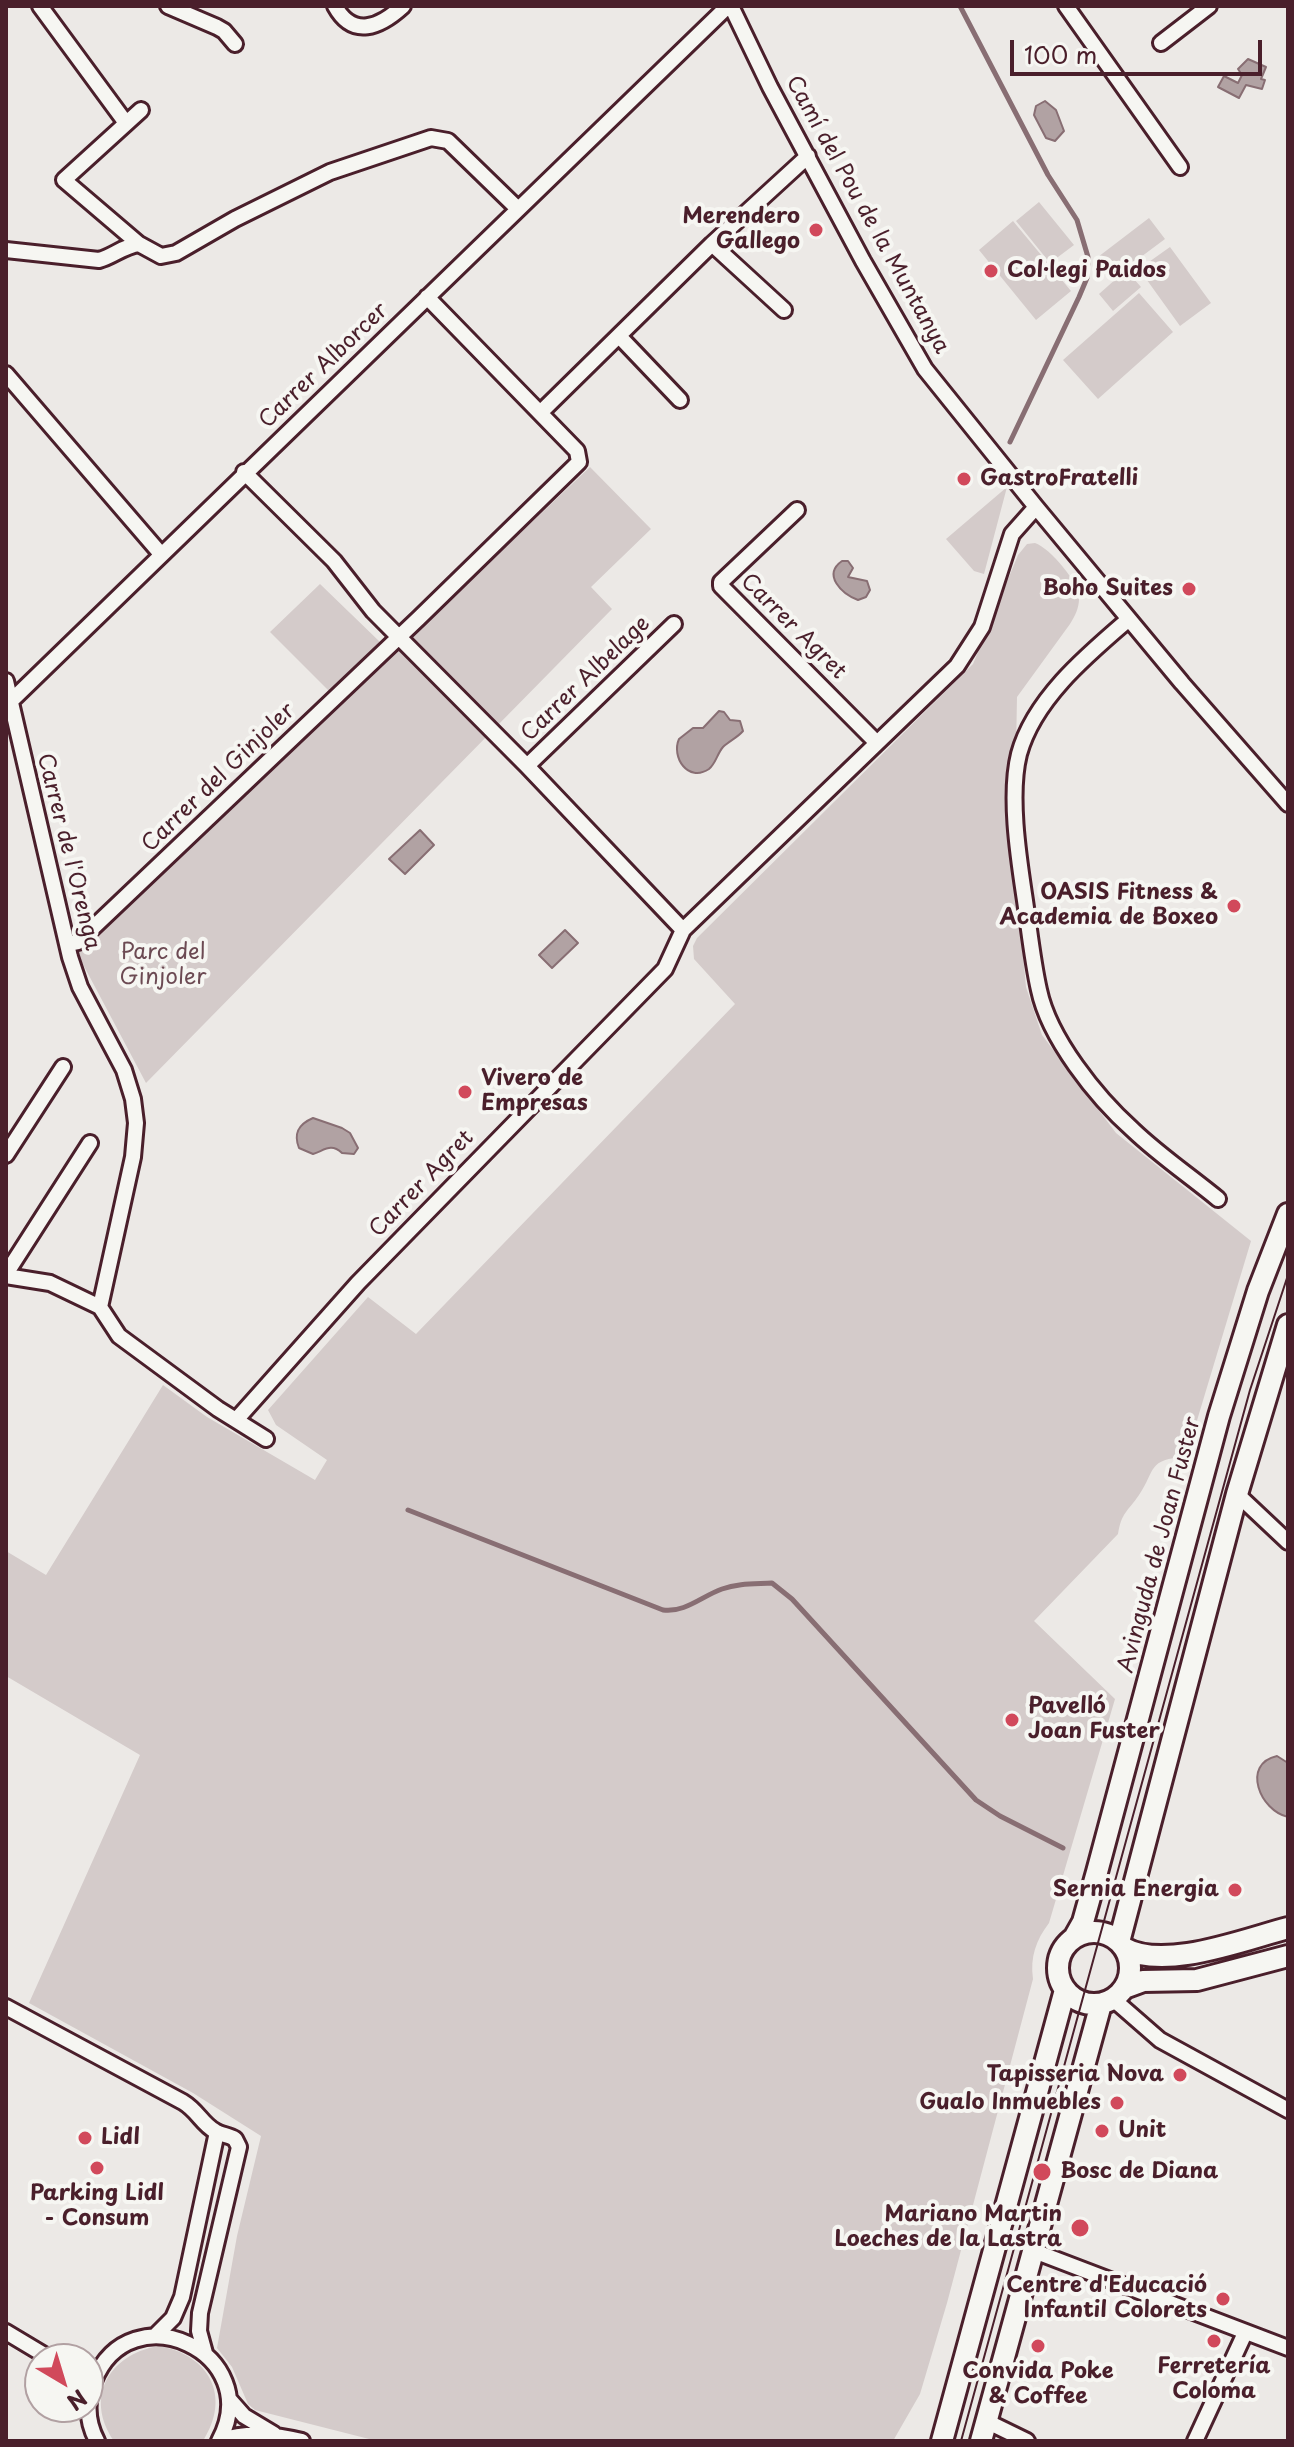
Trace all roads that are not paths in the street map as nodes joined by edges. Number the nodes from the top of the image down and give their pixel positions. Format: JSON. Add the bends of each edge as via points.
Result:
{"nodes":[{"id":1,"x":40,"y":6,"type":"edge"},
{"id":2,"x":168,"y":6,"type":"edge"},
{"id":3,"x":335,"y":6,"type":"edge"},
{"id":4,"x":403,"y":6,"type":"edge"},
{"id":5,"x":729,"y":6,"type":"edge"},
{"id":6,"x":1066,"y":6,"type":"edge"},
{"id":7,"x":1209,"y":6,"type":"edge"},
{"id":8,"x":1161,"y":43,"type":"dead end"},
{"id":9,"x":235,"y":44,"type":"dead end"},
{"id":10,"x":141,"y":110,"type":"dead end"},
{"id":11,"x":126,"y":123,"type":"junction"},
{"id":12,"x":808,"y":156,"type":"junction"},
{"id":13,"x":1180,"y":167,"type":"dead end"},
{"id":14,"x":518,"y":209,"type":"junction"},
{"id":15,"x":139,"y":244,"type":"junction"},
{"id":16,"x":712,"y":244,"type":"junction"},
{"id":17,"x":6,"y":250,"type":"edge"},
{"id":18,"x":427,"y":297,"type":"junction"},
{"id":19,"x":784,"y":310,"type":"dead end"},
{"id":20,"x":619,"y":336,"type":"junction"},
{"id":21,"x":6,"y":374,"type":"edge"},
{"id":22,"x":680,"y":400,"type":"dead end"},
{"id":23,"x":540,"y":413,"type":"junction"},
{"id":24,"x":244,"y":472,"type":"junction"},
{"id":25,"x":1036,"y":507,"type":"junction"},
{"id":26,"x":797,"y":510,"type":"dead end"},
{"id":27,"x":160,"y":553,"type":"junction"},
{"id":28,"x":1129,"y":619,"type":"junction"},
{"id":29,"x":674,"y":624,"type":"dead end"},
{"id":30,"x":398,"y":637,"type":"junction"},
{"id":31,"x":6,"y":681,"type":"edge"},
{"id":32,"x":11,"y":701,"type":"junction"},
{"id":33,"x":877,"y":743,"type":"junction"},
{"id":34,"x":527,"y":766,"type":"junction"},
{"id":35,"x":1288,"y":804,"type":"edge"},
{"id":36,"x":683,"y":930,"type":"junction"},
{"id":37,"x":67,"y":944,"type":"junction"},
{"id":38,"x":63,"y":1067,"type":"dead end"},
{"id":39,"x":90,"y":1143,"type":"dead end"},
{"id":40,"x":6,"y":1155,"type":"edge"},
{"id":41,"x":1218,"y":1199,"type":"dead end"},
{"id":42,"x":1288,"y":1214,"type":"edge"},
{"id":43,"x":6,"y":1275,"type":"edge"},
{"id":44,"x":100,"y":1307,"type":"junction"},
{"id":45,"x":1288,"y":1325,"type":"edge"},
{"id":46,"x":236,"y":1420,"type":"junction"},
{"id":47,"x":266,"y":1439,"type":"dead end"},
{"id":48,"x":1237,"y":1494,"type":"junction"},
{"id":49,"x":1288,"y":1542,"type":"edge"},
{"id":50,"x":1288,"y":1928,"type":"edge"},
{"id":51,"x":1074,"y":1938,"type":"junction"},
{"id":52,"x":1122,"y":1945,"type":"junction"},
{"id":53,"x":1288,"y":1956,"type":"edge"},
{"id":54,"x":1065,"y":1990,"type":"junction"},
{"id":55,"x":1113,"y":1997,"type":"junction"},
{"id":56,"x":6,"y":2007,"type":"edge"},
{"id":57,"x":1288,"y":2110,"type":"edge"},
{"id":58,"x":217,"y":2132,"type":"junction"},
{"id":59,"x":1034,"y":2251,"type":"junction"},
{"id":60,"x":6,"y":2332,"type":"edge"},
{"id":61,"x":1245,"y":2333,"type":"junction"},
{"id":62,"x":155,"y":2336,"type":"junction"},
{"id":63,"x":24,"y":2343,"type":"edge"},
{"id":64,"x":1288,"y":2348,"type":"edge"},
{"id":65,"x":205,"y":2353,"type":"junction"},
{"id":66,"x":104,"y":2363,"type":"edge"},
{"id":67,"x":229,"y":2399,"type":"junction"},
{"id":68,"x":984,"y":2431,"type":"edge"},
{"id":69,"x":274,"y":2434,"type":"junction"},
{"id":70,"x":219,"y":2441,"type":"edge"},
{"id":71,"x":302,"y":2441,"type":"edge"},
{"id":72,"x":942,"y":2441,"type":"edge"},
{"id":73,"x":1027,"y":2441,"type":"edge"},
{"id":74,"x":1195,"y":2441,"type":"edge"}],
"edges":[{"from":1,"to":11,"type":"street"},
{"from":2,"to":9,"type":"street","via":[[224,31]]},
{"from":3,"to":4,"type":"street","via":[[342,18],[358,27],[387,19]]},
{"from":5,"to":12,"type":"street","name":"Camí del Pou de la Muntanya"},
{"from":5,"to":14,"type":"street","name":"Carrer Alborcer"},
{"from":6,"to":13,"type":"street"},
{"from":7,"to":8,"type":"street"},
{"from":10,"to":11,"type":"street"},
{"from":11,"to":15,"type":"street","via":[[64,180]]},
{"from":12,"to":16,"type":"street"},
{"from":12,"to":25,"type":"street","name":"Camí del Pou de la Muntanya","via":[[925,369]]},
{"from":14,"to":15,"type":"street","via":[[448,141],[431,138],[330,172],[176,253],[161,256]]},
{"from":14,"to":18,"type":"street","name":"Carrer Alborcer"},
{"from":15,"to":17,"type":"street","via":[[99,260]]},
{"from":16,"to":19,"type":"street"},
{"from":16,"to":20,"type":"street"},
{"from":18,"to":23,"type":"street","name":"Carrer del Ginjoler"},
{"from":18,"to":24,"type":"street","name":"Carrer Alborcer"},
{"from":20,"to":22,"type":"street"},
{"from":20,"to":23,"type":"street"},
{"from":21,"to":27,"type":"street"},
{"from":23,"to":30,"type":"street","name":"Carrer del Ginjoler","via":[[577,451],[575,468]]},
{"from":24,"to":27,"type":"street","name":"Carrer Alborcer"},
{"from":24,"to":30,"type":"street","via":[[334,561]]},
{"from":25,"to":28,"type":"street","name":"Camí del Pou de la Muntanya"},
{"from":25,"to":33,"type":"street","name":"Carrer Agret","via":[[1012,534],[987,615],[965,655]]},
{"from":26,"to":33,"type":"street","name":"Carrer Agret","via":[[721,586]]},
{"from":27,"to":32,"type":"street","name":"Carrer Alborcer"},
{"from":28,"to":35,"type":"street","name":"Camí del Pou de la Muntanya"},
{"from":28,"to":41,"type":"street","via":[[1056,690],[1018,758],[1016,839],[1039,992],[1051,1027],[1106,1103]]},
{"from":29,"to":34,"type":"street","name":"Carrer Albelage"},
{"from":30,"to":34,"type":"street"},
{"from":30,"to":37,"type":"street","name":"Carrer del Ginjoler","via":[[78,942]]},
{"from":31,"to":32,"type":"street","name":"Carrer de l'Orenga"},
{"from":32,"to":37,"type":"street","name":"Carrer de l'Orenga"},
{"from":33,"to":36,"type":"street","name":"Carrer Agret"},
{"from":34,"to":36,"type":"street"},
{"from":36,"to":46,"type":"street","name":"Carrer Agret","via":[[665,969],[358,1283]]},
{"from":37,"to":44,"type":"street","name":"Carrer de l'Orenga","via":[[80,987],[129,1083],[136,1123]]},
{"from":38,"to":40,"type":"street"},
{"from":39,"to":43,"type":"street"},
{"from":42,"to":51,"type":"main road","name":"Avinguda de Joan Fuster","via":[[1219,1416],[1097,1872]]},
{"from":43,"to":44,"type":"street","via":[[50,1283]]},
{"from":44,"to":46,"type":"street","via":[[115,1333]]},
{"from":45,"to":48,"type":"main road"},
{"from":46,"to":47,"type":"street"},
{"from":48,"to":49,"type":"street"},
{"from":48,"to":52,"type":"main road"},
{"from":50,"to":52,"type":"main road","via":[[1189,1954],[1138,1956]]},
{"from":51,"to":52,"type":"main road","via":[[1100,1932]]},
{"from":51,"to":54,"type":"main road","via":[[1059,1960]]},
{"from":52,"to":55,"type":"main road","via":[[1130,1970]]},
{"from":53,"to":55,"type":"main road","via":[[1197,1980],[1143,1981]]},
{"from":54,"to":55,"type":"main road","via":[[1081,2002]]},
{"from":54,"to":72,"type":"main road"},
{"from":55,"to":57,"type":"street","via":[[1160,2040]]},
{"from":55,"to":59,"type":"main road"},
{"from":56,"to":58,"type":"street","via":[[195,2109]]},
{"from":58,"to":62,"type":"street","via":[[182,2297],[173,2318]]},
{"from":58,"to":65,"type":"street","via":[[235,2139],[239,2147],[200,2313]]},
{"from":59,"to":61,"type":"street"},
{"from":59,"to":68,"type":"main road"},
{"from":60,"to":63,"type":"street"},
{"from":61,"to":64,"type":"street"},
{"from":61,"to":74,"type":"street"},
{"from":62,"to":65,"type":"street","via":[[179,2339]]},
{"from":62,"to":66,"type":"street","via":[[127,2343]]},
{"from":65,"to":67,"type":"street","via":[[221,2374]]},
{"from":67,"to":69,"type":"street","via":[[244,2416]]},
{"from":67,"to":70,"type":"street"},
{"from":68,"to":73,"type":"street"},
{"from":69,"to":70,"type":"street"},
{"from":69,"to":71,"type":"street"}]}
